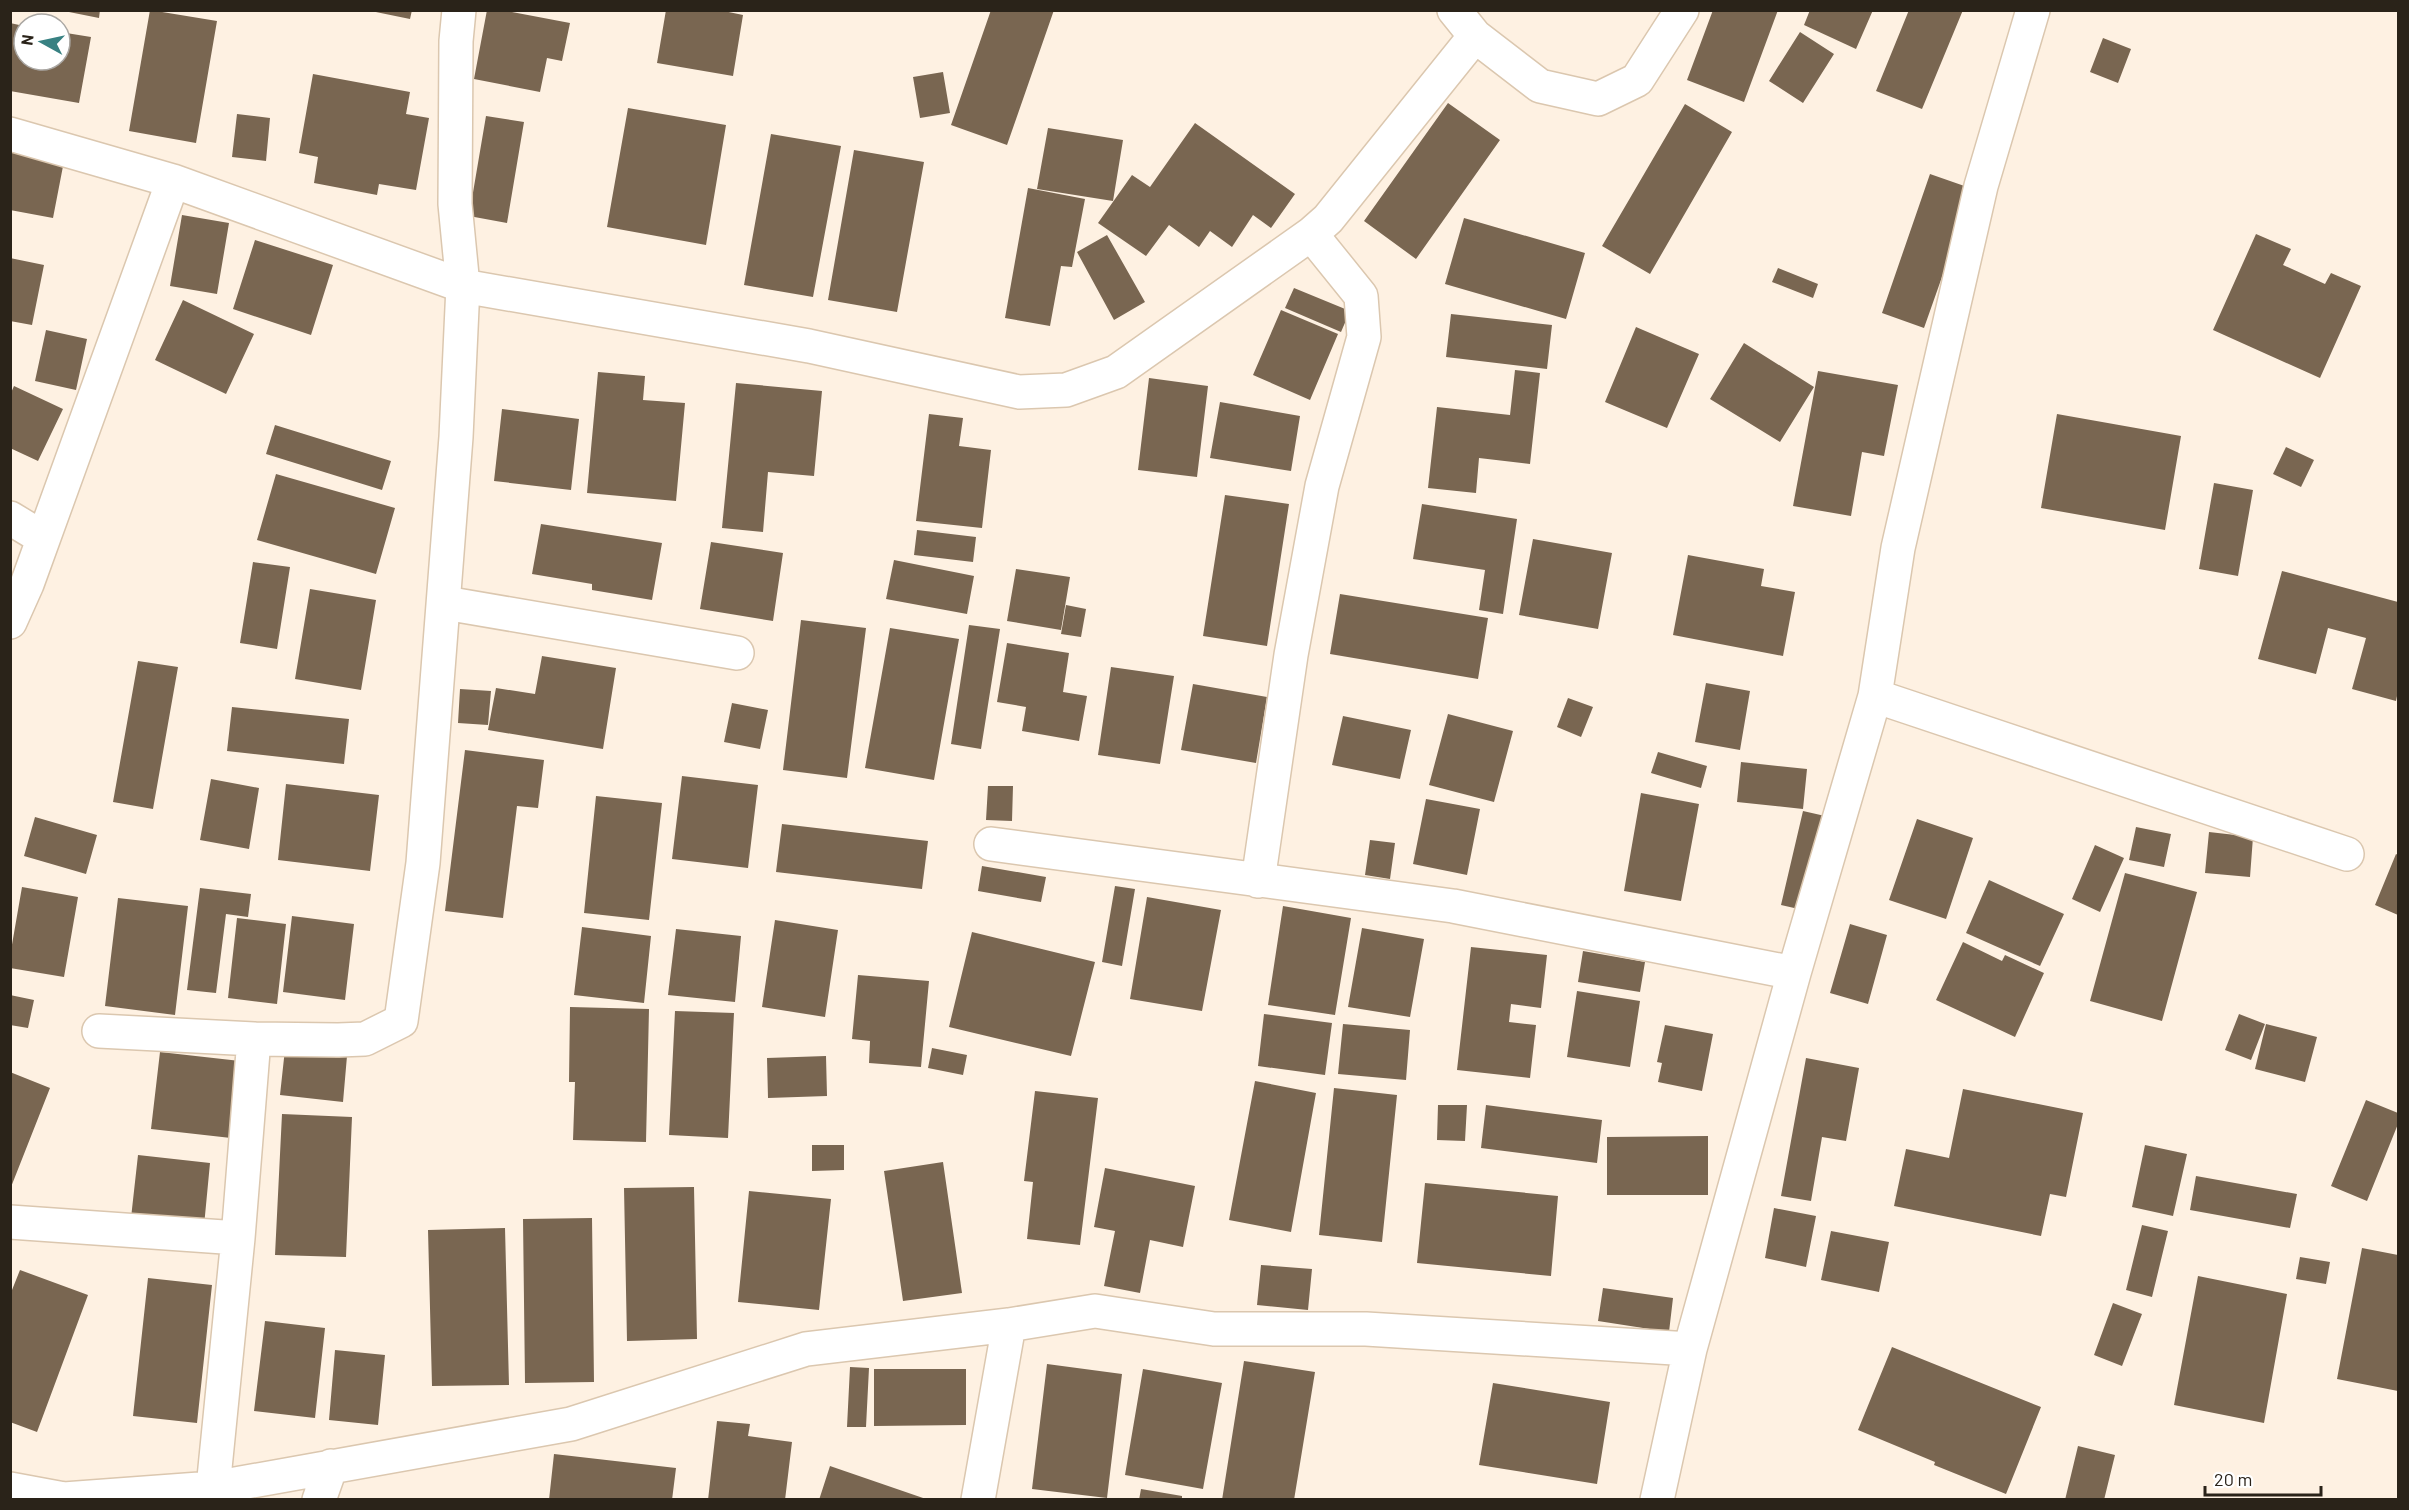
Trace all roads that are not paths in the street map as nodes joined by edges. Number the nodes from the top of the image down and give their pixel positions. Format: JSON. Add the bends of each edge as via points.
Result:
{"nodes":[{"id":1,"x":459,"y":10,"type":"edge"},
{"id":2,"x":1454,"y":10,"type":"edge"},
{"id":3,"x":1682,"y":10,"type":"edge"},
{"id":4,"x":2033,"y":10,"type":"edge"},
{"id":5,"x":1475,"y":36,"type":"junction"},
{"id":6,"x":10,"y":134,"type":"edge"},
{"id":7,"x":173,"y":181,"type":"junction"},
{"id":8,"x":1311,"y":234,"type":"junction"},
{"id":9,"x":463,"y":286,"type":"junction"},
{"id":10,"x":10,"y":518,"type":"edge"},
{"id":11,"x":43,"y":538,"type":"junction"},
{"id":12,"x":445,"y":603,"type":"junction"},
{"id":13,"x":10,"y":622,"type":"edge"},
{"id":14,"x":737,"y":653,"type":"dead end"},
{"id":15,"x":1875,"y":696,"type":"junction"},
{"id":16,"x":991,"y":844,"type":"dead end"},
{"id":17,"x":2347,"y":854,"type":"dead end"},
{"id":18,"x":1258,"y":880,"type":"junction"},
{"id":19,"x":1794,"y":973,"type":"junction"},
{"id":20,"x":99,"y":1031,"type":"dead end"},
{"id":21,"x":254,"y":1039,"type":"junction"},
{"id":22,"x":10,"y":1222,"type":"edge"},
{"id":23,"x":238,"y":1238,"type":"junction"},
{"id":24,"x":1009,"y":1325,"type":"junction"},
{"id":25,"x":1690,"y":1349,"type":"junction"},
{"id":26,"x":331,"y":1466,"type":"junction"},
{"id":27,"x":213,"y":1488,"type":"junction"},
{"id":28,"x":10,"y":1489,"type":"edge"},
{"id":29,"x":320,"y":1500,"type":"edge"},
{"id":30,"x":978,"y":1500,"type":"edge"},
{"id":31,"x":1657,"y":1500,"type":"edge"}],
"edges":[{"from":1,"to":9,"type":"street","via":[[455,204]]},
{"from":2,"to":5,"type":"street"},
{"from":3,"to":5,"type":"street","via":[[1637,80],[1598,99],[1540,86]]},
{"from":4,"to":15,"type":"street","via":[[1981,186],[1916,466],[1898,548]]},
{"from":5,"to":8,"type":"street","via":[[1328,219]]},
{"from":6,"to":7,"type":"street"},
{"from":7,"to":9,"type":"street"},
{"from":7,"to":11,"type":"street"},
{"from":8,"to":9,"type":"street","via":[[1116,372],[1066,390],[1019,392],[809,346]]},
{"from":8,"to":18,"type":"street","via":[[1361,296],[1364,338],[1322,486]]},
{"from":9,"to":12,"type":"street"},
{"from":10,"to":11,"type":"street"},
{"from":11,"to":13,"type":"street"},
{"from":12,"to":14,"type":"street"},
{"from":12,"to":21,"type":"street","via":[[423,863],[401,1021],[365,1039]]},
{"from":15,"to":17,"type":"street"},
{"from":15,"to":19,"type":"street"},
{"from":16,"to":18,"type":"street"},
{"from":18,"to":19,"type":"street","via":[[1453,906]]},
{"from":19,"to":25,"type":"street"},
{"from":20,"to":21,"type":"street"},
{"from":21,"to":23,"type":"street"},
{"from":22,"to":23,"type":"street"},
{"from":23,"to":27,"type":"street"},
{"from":24,"to":25,"type":"street","via":[[1095,1311],[1214,1329],[1366,1329]]},
{"from":24,"to":26,"type":"street","via":[[806,1349],[571,1424]]},
{"from":24,"to":30,"type":"street"},
{"from":25,"to":31,"type":"street"},
{"from":26,"to":27,"type":"street"},
{"from":26,"to":29,"type":"street"},
{"from":27,"to":28,"type":"street","via":[[64,1498]]}]}
